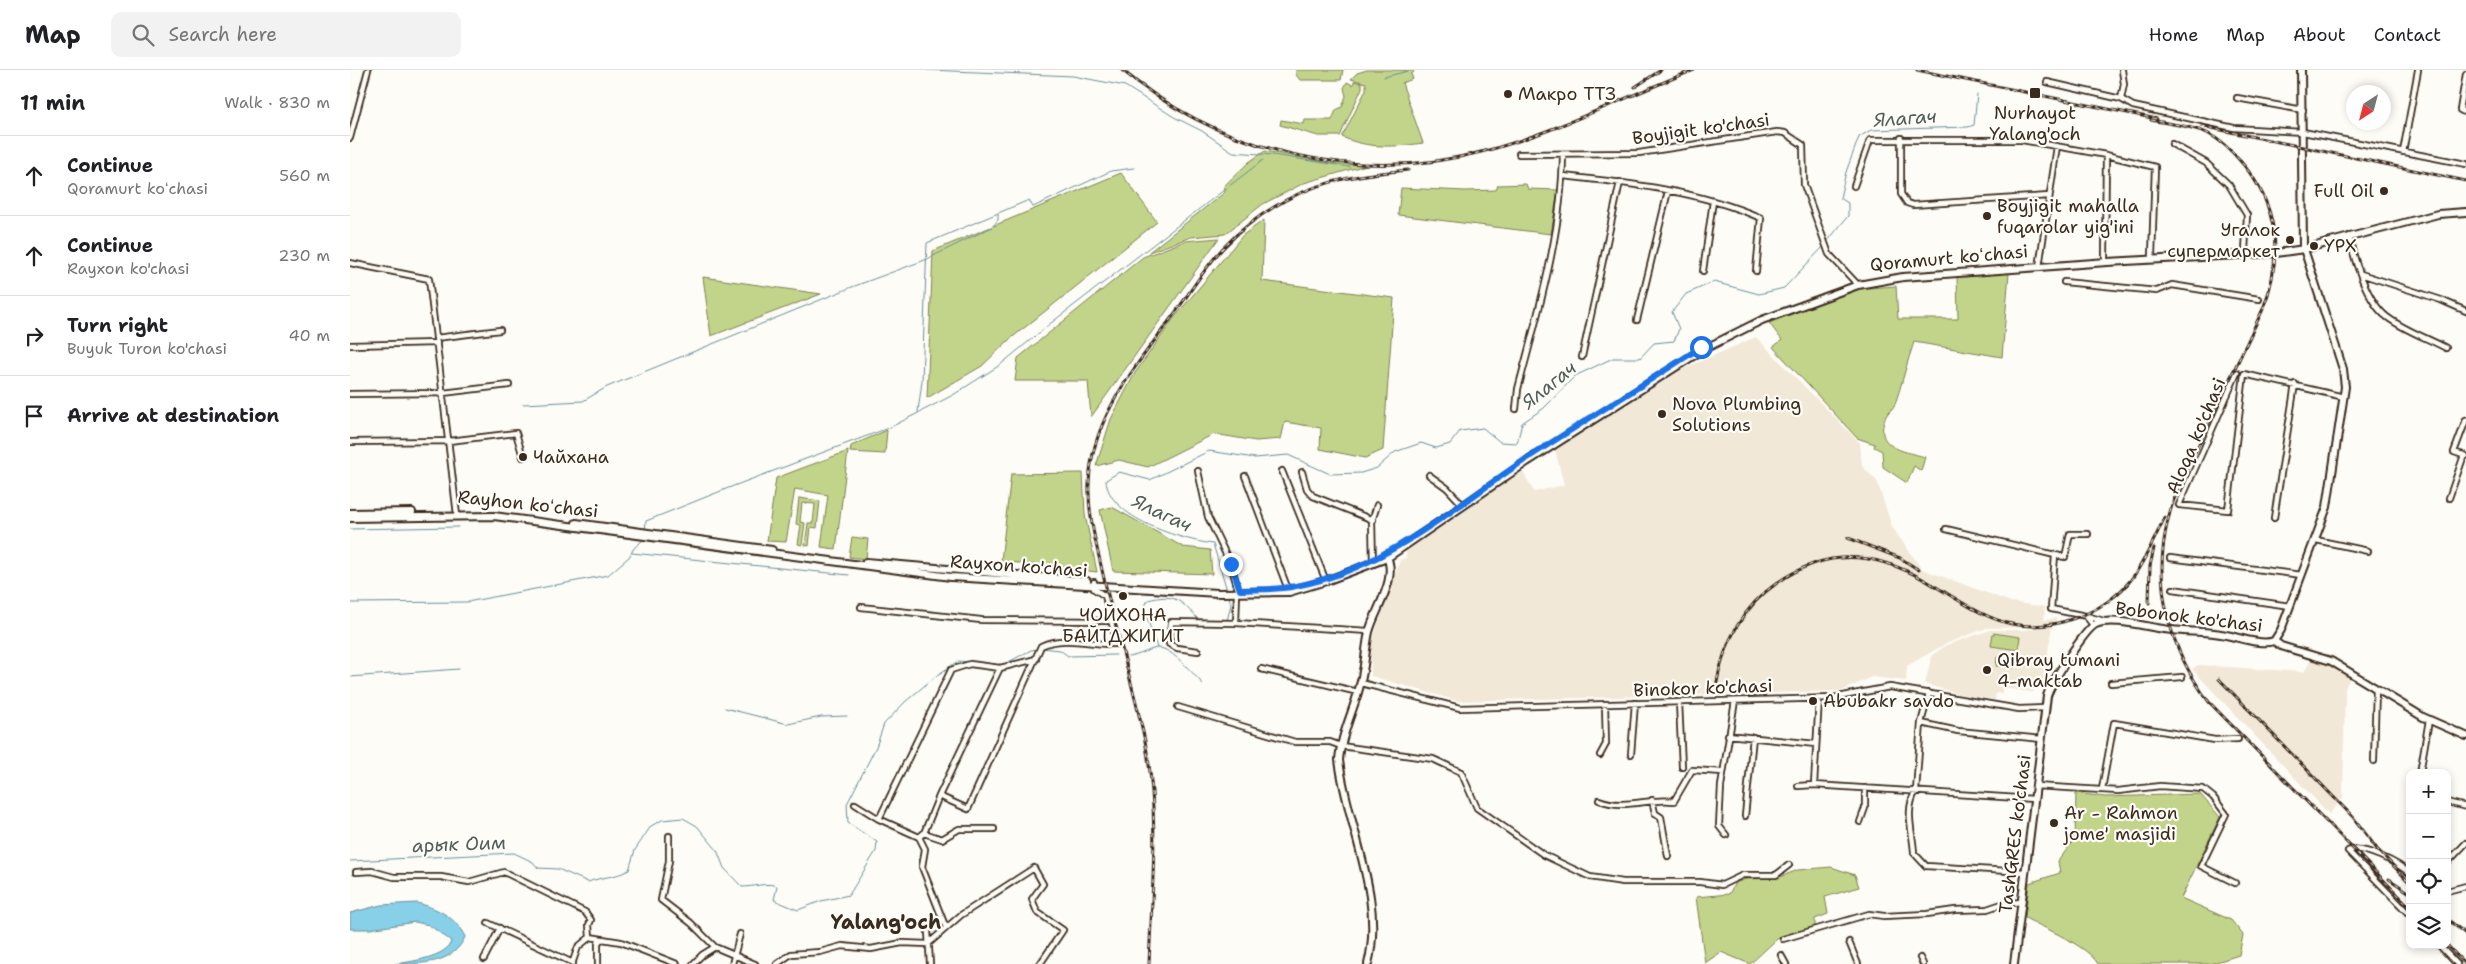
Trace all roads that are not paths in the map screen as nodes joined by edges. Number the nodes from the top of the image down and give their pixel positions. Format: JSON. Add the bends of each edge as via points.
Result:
{"nodes":[{"id":1,"x":368,"y":70,"type":"edge"},
{"id":2,"x":2122,"y":70,"type":"edge"},
{"id":3,"x":2301,"y":70,"type":"edge"},
{"id":4,"x":2418,"y":70,"type":"edge"},
{"id":5,"x":2466,"y":74,"type":"edge"},
{"id":6,"x":2047,"y":82,"type":"dead end"},
{"id":7,"x":2237,"y":98,"type":"dead end"},
{"id":8,"x":2121,"y":99,"type":"junction"},
{"id":9,"x":2303,"y":110,"type":"junction"},
{"id":10,"x":2466,"y":113,"type":"edge"},
{"id":11,"x":2303,"y":132,"type":"junction"},
{"id":12,"x":350,"y":138,"type":"edge"},
{"id":13,"x":1901,"y":138,"type":"junction"},
{"id":14,"x":2172,"y":144,"type":"dead end"},
{"id":15,"x":2058,"y":146,"type":"junction"},
{"id":16,"x":2403,"y":152,"type":"junction"},
{"id":17,"x":1518,"y":154,"type":"dead end"},
{"id":18,"x":1564,"y":154,"type":"junction"},
{"id":19,"x":2106,"y":155,"type":"junction"},
{"id":20,"x":2466,"y":164,"type":"edge"},
{"id":21,"x":1563,"y":176,"type":"junction"},
{"id":22,"x":1620,"y":182,"type":"junction"},
{"id":23,"x":1854,"y":186,"type":"dead end"},
{"id":24,"x":1668,"y":191,"type":"junction"},
{"id":25,"x":2049,"y":196,"type":"junction"},
{"id":26,"x":1712,"y":201,"type":"junction"},
{"id":27,"x":2466,"y":211,"type":"edge"},
{"id":28,"x":2349,"y":236,"type":"junction"},
{"id":29,"x":2303,"y":248,"type":"junction"},
{"id":30,"x":2245,"y":251,"type":"junction"},
{"id":31,"x":2152,"y":256,"type":"junction"},
{"id":32,"x":2106,"y":258,"type":"junction"},
{"id":33,"x":350,"y":263,"type":"edge"},
{"id":34,"x":2039,"y":266,"type":"junction"},
{"id":35,"x":1703,"y":271,"type":"dead end"},
{"id":36,"x":1756,"y":271,"type":"dead end"},
{"id":37,"x":2361,"y":274,"type":"junction"},
{"id":38,"x":2064,"y":282,"type":"dead end"},
{"id":39,"x":1857,"y":284,"type":"junction"},
{"id":40,"x":2259,"y":299,"type":"dead end"},
{"id":41,"x":2466,"y":311,"type":"edge"},
{"id":42,"x":1637,"y":320,"type":"dead end"},
{"id":43,"x":500,"y":330,"type":"dead end"},
{"id":44,"x":436,"y":340,"type":"junction"},
{"id":45,"x":350,"y":345,"type":"edge"},
{"id":46,"x":2446,"y":348,"type":"dead end"},
{"id":47,"x":1582,"y":356,"type":"dead end"},
{"id":48,"x":2237,"y":373,"type":"dead end"},
{"id":49,"x":2294,"y":384,"type":"junction"},
{"id":50,"x":509,"y":385,"type":"dead end"},
{"id":51,"x":443,"y":393,"type":"junction"},
{"id":52,"x":350,"y":394,"type":"edge"},
{"id":53,"x":2344,"y":397,"type":"junction"},
{"id":54,"x":1516,"y":409,"type":"dead end"},
{"id":55,"x":2466,"y":420,"type":"edge"},
{"id":56,"x":449,"y":441,"type":"junction"},
{"id":57,"x":350,"y":442,"type":"edge"},
{"id":58,"x":2465,"y":456,"type":"edge"},
{"id":59,"x":523,"y":457,"type":"dead end"},
{"id":60,"x":1526,"y":461,"type":"junction"},
{"id":61,"x":1198,"y":471,"type":"dead end"},
{"id":62,"x":1282,"y":471,"type":"dead end"},
{"id":63,"x":1302,"y":472,"type":"dead end"},
{"id":64,"x":1429,"y":475,"type":"dead end"},
{"id":65,"x":1244,"y":476,"type":"dead end"},
{"id":66,"x":2449,"y":498,"type":"dead end"},
{"id":67,"x":1461,"y":503,"type":"junction"},
{"id":68,"x":1377,"y":505,"type":"dead end"},
{"id":69,"x":350,"y":513,"type":"edge"},
{"id":70,"x":456,"y":513,"type":"junction"},
{"id":71,"x":350,"y":518,"type":"edge"},
{"id":72,"x":2274,"y":518,"type":"dead end"},
{"id":73,"x":1373,"y":520,"type":"junction"},
{"id":74,"x":1946,"y":529,"type":"dead end"},
{"id":75,"x":2088,"y":534,"type":"dead end"},
{"id":76,"x":644,"y":535,"type":"joint"},
{"id":77,"x":2316,"y":540,"type":"junction"},
{"id":78,"x":2368,"y":552,"type":"dead end"},
{"id":79,"x":2056,"y":555,"type":"junction"},
{"id":80,"x":1386,"y":556,"type":"junction"},
{"id":81,"x":2170,"y":558,"type":"dead end"},
{"id":82,"x":1372,"y":563,"type":"junction"},
{"id":83,"x":2302,"y":575,"type":"junction"},
{"id":84,"x":1325,"y":580,"type":"junction"},
{"id":85,"x":1094,"y":584,"type":"junction"},
{"id":86,"x":2173,"y":589,"type":"dead end"},
{"id":87,"x":1288,"y":590,"type":"junction"},
{"id":88,"x":1236,"y":592,"type":"junction"},
{"id":89,"x":2290,"y":606,"type":"junction"},
{"id":90,"x":861,"y":607,"type":"dead end"},
{"id":91,"x":2086,"y":616,"type":"junction"},
{"id":92,"x":1111,"y":621,"type":"junction"},
{"id":93,"x":2105,"y":622,"type":"junction"},
{"id":94,"x":1236,"y":623,"type":"junction"},
{"id":95,"x":2093,"y":625,"type":"junction"},
{"id":96,"x":1369,"y":631,"type":"junction"},
{"id":97,"x":2274,"y":641,"type":"junction"},
{"id":98,"x":1198,"y":651,"type":"dead end"},
{"id":99,"x":1037,"y":658,"type":"junction"},
{"id":100,"x":1000,"y":668,"type":"junction"},
{"id":101,"x":1261,"y":669,"type":"dead end"},
{"id":102,"x":2182,"y":677,"type":"dead end"},
{"id":103,"x":1361,"y":683,"type":"junction"},
{"id":104,"x":2111,"y":683,"type":"dead end"},
{"id":105,"x":2376,"y":686,"type":"junction"},
{"id":106,"x":1358,"y":692,"type":"junction"},
{"id":107,"x":1929,"y":694,"type":"junction"},
{"id":108,"x":1819,"y":698,"type":"junction"},
{"id":109,"x":1735,"y":701,"type":"junction"},
{"id":110,"x":1679,"y":702,"type":"junction"},
{"id":111,"x":1635,"y":703,"type":"junction"},
{"id":112,"x":1606,"y":704,"type":"junction"},
{"id":113,"x":1178,"y":707,"type":"dead end"},
{"id":114,"x":2045,"y":708,"type":"junction"},
{"id":115,"x":2429,"y":720,"type":"junction"},
{"id":116,"x":1921,"y":724,"type":"junction"},
{"id":117,"x":1728,"y":735,"type":"junction"},
{"id":118,"x":2466,"y":736,"type":"edge"},
{"id":119,"x":1753,"y":737,"type":"junction"},
{"id":120,"x":2042,"y":739,"type":"junction"},
{"id":121,"x":2238,"y":739,"type":"dead end"},
{"id":122,"x":1816,"y":744,"type":"junction"},
{"id":123,"x":1341,"y":746,"type":"junction"},
{"id":124,"x":1631,"y":754,"type":"dead end"},
{"id":125,"x":1600,"y":755,"type":"dead end"},
{"id":126,"x":2374,"y":761,"type":"dead end"},
{"id":127,"x":1682,"y":767,"type":"dead end"},
{"id":128,"x":2421,"y":769,"type":"edge"},
{"id":129,"x":1723,"y":772,"type":"junction"},
{"id":130,"x":1814,"y":785,"type":"junction"},
{"id":131,"x":1798,"y":786,"type":"dead end"},
{"id":132,"x":2036,"y":786,"type":"junction"},
{"id":133,"x":1865,"y":788,"type":"junction"},
{"id":134,"x":2102,"y":789,"type":"junction"},
{"id":135,"x":1916,"y":791,"type":"junction"},
{"id":136,"x":938,"y":796,"type":"junction"},
{"id":137,"x":2034,"y":799,"type":"junction"},
{"id":138,"x":1599,"y":800,"type":"dead end"},
{"id":139,"x":1652,"y":800,"type":"junction"},
{"id":140,"x":2451,"y":803,"type":"edge"},
{"id":141,"x":855,"y":804,"type":"dead end"},
{"id":142,"x":2466,"y":807,"type":"edge"},
{"id":143,"x":1745,"y":816,"type":"dead end"},
{"id":144,"x":879,"y":819,"type":"junction"},
{"id":145,"x":1860,"y":822,"type":"dead end"},
{"id":146,"x":994,"y":829,"type":"dead end"},
{"id":147,"x":924,"y":833,"type":"junction"},
{"id":148,"x":1726,"y":835,"type":"dead end"},
{"id":149,"x":669,"y":836,"type":"dead end"},
{"id":150,"x":919,"y":837,"type":"junction"},
{"id":151,"x":2466,"y":843,"type":"edge"},
{"id":152,"x":1668,"y":856,"type":"dead end"},
{"id":153,"x":2451,"y":859,"type":"edge"},
{"id":154,"x":1789,"y":865,"type":"dead end"},
{"id":155,"x":2406,"y":870,"type":"edge"},
{"id":156,"x":356,"y":872,"type":"dead end"},
{"id":157,"x":2025,"y":872,"type":"junction"},
{"id":158,"x":2235,"y":883,"type":"dead end"},
{"id":159,"x":2466,"y":886,"type":"edge"},
{"id":160,"x":2451,"y":890,"type":"edge"},
{"id":161,"x":2021,"y":902,"type":"junction"},
{"id":162,"x":2406,"y":911,"type":"edge"},
{"id":163,"x":488,"y":923,"type":"dead end"},
{"id":164,"x":500,"y":928,"type":"junction"},
{"id":165,"x":946,"y":928,"type":"junction"},
{"id":166,"x":928,"y":931,"type":"dead end"},
{"id":167,"x":740,"y":934,"type":"dead end"},
{"id":168,"x":590,"y":937,"type":"junction"},
{"id":169,"x":601,"y":938,"type":"junction"},
{"id":170,"x":1783,"y":939,"type":"dead end"},
{"id":171,"x":1849,"y":942,"type":"dead end"},
{"id":172,"x":928,"y":944,"type":"junction"},
{"id":173,"x":715,"y":947,"type":"junction"},
{"id":174,"x":2443,"y":949,"type":"edge"},
{"id":175,"x":735,"y":955,"type":"junction"},
{"id":176,"x":1781,"y":955,"type":"dead end"},
{"id":177,"x":1920,"y":958,"type":"dead end"},
{"id":178,"x":484,"y":959,"type":"dead end"},
{"id":179,"x":573,"y":964,"type":"edge"},
{"id":180,"x":598,"y":964,"type":"edge"},
{"id":181,"x":677,"y":964,"type":"edge"},
{"id":182,"x":693,"y":964,"type":"edge"},
{"id":183,"x":732,"y":964,"type":"edge"},
{"id":184,"x":755,"y":964,"type":"edge"},
{"id":185,"x":777,"y":964,"type":"edge"},
{"id":186,"x":930,"y":964,"type":"edge"},
{"id":187,"x":1040,"y":964,"type":"edge"},
{"id":188,"x":1368,"y":964,"type":"edge"},
{"id":189,"x":1786,"y":964,"type":"edge"},
{"id":190,"x":1858,"y":964,"type":"edge"},
{"id":191,"x":1923,"y":964,"type":"edge"},
{"id":192,"x":2014,"y":964,"type":"edge"},
{"id":193,"x":2457,"y":964,"type":"edge"}],
"edges":[{"from":1,"to":12,"type":"street"},
{"from":2,"to":8,"type":"street"},
{"from":3,"to":9,"type":"main road","name":"Bobonok ko'chasi"},
{"from":4,"to":16,"type":"street"},
{"from":5,"to":10,"type":"street","via":[[2460,110]]},
{"from":6,"to":8,"type":"street"},
{"from":7,"to":9,"type":"street"},
{"from":8,"to":11,"type":"street","via":[[2133,106],[2234,128]]},
{"from":9,"to":11,"type":"main road","name":"Bobonok ko'chasi"},
{"from":11,"to":16,"type":"street"},
{"from":11,"to":29,"type":"main road","name":"Bobonok ko'chasi"},
{"from":13,"to":15,"type":"street","via":[[2022,140]]},
{"from":13,"to":23,"type":"street","via":[[1870,140]]},
{"from":13,"to":25,"type":"street","via":[[1901,194],[1907,203]]},
{"from":14,"to":30,"type":"street","via":[[2206,163],[2229,186],[2247,215]]},
{"from":15,"to":19,"type":"street"},
{"from":15,"to":25,"type":"street"},
{"from":16,"to":20,"type":"street"},
{"from":17,"to":18,"type":"street"},
{"from":18,"to":21,"type":"street"},
{"from":18,"to":39,"type":"street","name":"Boyjigit ko'chasi","via":[[1639,153],[1785,133],[1803,145],[1804,184],[1829,254]]},
{"from":19,"to":31,"type":"street","via":[[2155,167]]},
{"from":19,"to":32,"type":"street"},
{"from":21,"to":22,"type":"street"},
{"from":21,"to":54,"type":"street","via":[[1555,238]]},
{"from":22,"to":24,"type":"street"},
{"from":22,"to":47,"type":"street"},
{"from":24,"to":26,"type":"street"},
{"from":24,"to":42,"type":"street"},
{"from":25,"to":34,"type":"street"},
{"from":26,"to":35,"type":"street"},
{"from":26,"to":36,"type":"street","via":[[1737,207],[1761,218]]},
{"from":27,"to":28,"type":"main road","name":"Qoramurt koʻchasi","via":[[2442,211]]},
{"from":28,"to":29,"type":"main road","name":"Qoramurt koʻchasi"},
{"from":28,"to":37,"type":"street"},
{"from":29,"to":30,"type":"main road","name":"Qoramurt koʻchasi"},
{"from":29,"to":34,"type":"main road","name":"Qoramurt koʻchasi"},
{"from":29,"to":53,"type":"main road","name":"Bobonok ko'chasi","via":[[2343,369]]},
{"from":30,"to":31,"type":"main road","name":"Qoramurt koʻchasi"},
{"from":31,"to":32,"type":"main road","name":"Qoramurt koʻchasi"},
{"from":32,"to":34,"type":"main road","name":"Qoramurt koʻchasi"},
{"from":33,"to":44,"type":"street","via":[[429,279]]},
{"from":34,"to":39,"type":"main road","name":"Qoramurt koʻchasi","via":[[1895,276]]},
{"from":37,"to":41,"type":"street"},
{"from":37,"to":46,"type":"street","via":[[2371,296],[2386,316]]},
{"from":38,"to":40,"type":"street","via":[[2157,291],[2172,285]]},
{"from":39,"to":60,"type":"main road","name":"Qoramurt koʻchasi","via":[[1761,317],[1717,339]]},
{"from":43,"to":44,"type":"street"},
{"from":44,"to":45,"type":"street"},
{"from":44,"to":51,"type":"street"},
{"from":48,"to":49,"type":"street","name":"Aloqa ko'chasi","via":[[2179,505],[2228,510],[2244,374]]},
{"from":49,"to":53,"type":"street"},
{"from":49,"to":72,"type":"street"},
{"from":50,"to":51,"type":"street"},
{"from":51,"to":52,"type":"street"},
{"from":51,"to":56,"type":"street"},
{"from":53,"to":77,"type":"main road","name":"Bobonok ko'chasi","via":[[2331,492]]},
{"from":55,"to":58,"type":"street","via":[[2454,452]]},
{"from":56,"to":57,"type":"street"},
{"from":56,"to":59,"type":"street","via":[[516,433]]},
{"from":56,"to":70,"type":"street"},
{"from":58,"to":66,"type":"street"},
{"from":60,"to":67,"type":"main road","name":"Qoramurt koʻchasi"},
{"from":60,"to":80,"type":"main road","name":"Qoramurt koʻchasi"},
{"from":61,"to":88,"type":"street","via":[[1208,516],[1220,540]]},
{"from":62,"to":84,"type":"street"},
{"from":63,"to":73,"type":"street","via":[[1307,489],[1313,496]]},
{"from":64,"to":67,"type":"street","via":[[1448,488]]},
{"from":65,"to":87,"type":"street"},
{"from":67,"to":80,"type":"main road","name":"Qoramurt koʻchasi"},
{"from":68,"to":73,"type":"street"},
{"from":69,"to":70,"type":"main road","name":"Rayhon koʻchasi"},
{"from":70,"to":71,"type":"main road","name":"Rayhon koʻchasi"},
{"from":70,"to":76,"type":"main road","name":"Rayhon koʻchasi","via":[[493,513]]},
{"from":73,"to":82,"type":"street"},
{"from":74,"to":79,"type":"street"},
{"from":75,"to":79,"type":"street","via":[[2070,534],[2064,557]]},
{"from":76,"to":85,"type":"main road","name":"Rayxon ko'chasi","via":[[853,561]]},
{"from":77,"to":78,"type":"street"},
{"from":77,"to":83,"type":"main road","name":"Bobonok ko'chasi"},
{"from":79,"to":91,"type":"street","via":[[2051,609]]},
{"from":80,"to":82,"type":"main road","name":"Rayxon ko'chasi"},
{"from":80,"to":96,"type":"main road","via":[[1389,578]]},
{"from":81,"to":83,"type":"street"},
{"from":82,"to":84,"type":"main road","name":"Rayxon ko'chasi"},
{"from":83,"to":89,"type":"main road","name":"Bobonok ko'chasi"},
{"from":84,"to":87,"type":"main road","name":"Rayxon ko'chasi"},
{"from":85,"to":88,"type":"main road","name":"Rayxon ko'chasi"},
{"from":85,"to":92,"type":"street","via":[[1097,592],[1105,596]]},
{"from":86,"to":89,"type":"street"},
{"from":87,"to":88,"type":"main road","name":"Rayxon ko'chasi"},
{"from":88,"to":94,"type":"street"},
{"from":89,"to":97,"type":"main road","name":"Bobonok ko'chasi"},
{"from":90,"to":92,"type":"street","via":[[981,620]]},
{"from":91,"to":93,"type":"street"},
{"from":91,"to":95,"type":"street"},
{"from":92,"to":99,"type":"street","via":[[1117,644],[1053,640],[1041,646]]},
{"from":93,"to":95,"type":"main road","name":"Bobonok ko'chasi"},
{"from":93,"to":97,"type":"main road","name":"Bobonok ko'chasi"},
{"from":94,"to":96,"type":"street"},
{"from":94,"to":98,"type":"street","via":[[1170,622],[1170,644]]},
{"from":95,"to":114,"type":"main road","name":"Bobonok ko'chasi","via":[[2053,681]]},
{"from":96,"to":103,"type":"main road"},
{"from":97,"to":105,"type":"main road","via":[[2332,661]]},
{"from":99,"to":100,"type":"street"},
{"from":99,"to":136,"type":"street","via":[[968,809]]},
{"from":100,"to":136,"type":"street"},
{"from":100,"to":144,"type":"street","via":[[970,664],[951,670]]},
{"from":101,"to":106,"type":"street"},
{"from":102,"to":104,"type":"street"},
{"from":103,"to":106,"type":"main road"},
{"from":103,"to":112,"type":"street","name":"Binokor ko'chasi","via":[[1460,708]]},
{"from":105,"to":115,"type":"main road"},
{"from":105,"to":126,"type":"street"},
{"from":106,"to":123,"type":"main road"},
{"from":107,"to":108,"type":"street","name":"Binokor ko'chasi","via":[[1898,687],[1880,687]]},
{"from":107,"to":114,"type":"street","name":"Binokor ko'chasi","via":[[2019,709]]},
{"from":107,"to":116,"type":"street"},
{"from":108,"to":109,"type":"street","name":"Binokor ko'chasi"},
{"from":108,"to":122,"type":"street"},
{"from":109,"to":110,"type":"street","name":"Binokor ko'chasi"},
{"from":109,"to":117,"type":"street"},
{"from":110,"to":111,"type":"street","name":"Binokor ko'chasi"},
{"from":110,"to":127,"type":"street"},
{"from":111,"to":112,"type":"street","name":"Binokor ko'chasi"},
{"from":111,"to":124,"type":"street"},
{"from":112,"to":125,"type":"street","via":[[1606,744]]},
{"from":113,"to":123,"type":"street","via":[[1295,742],[1330,742]]},
{"from":114,"to":120,"type":"main road","name":"TashGRES ko'chasi"},
{"from":115,"to":118,"type":"main road"},
{"from":115,"to":128,"type":"street"},
{"from":116,"to":120,"type":"street"},
{"from":116,"to":135,"type":"street"},
{"from":117,"to":119,"type":"street"},
{"from":117,"to":129,"type":"street"},
{"from":119,"to":122,"type":"street"},
{"from":119,"to":143,"type":"street"},
{"from":120,"to":132,"type":"main road","name":"TashGRES ko'chasi"},
{"from":121,"to":134,"type":"street","via":[[2215,740],[2114,723]]},
{"from":122,"to":130,"type":"street"},
{"from":123,"to":154,"type":"street","via":[[1433,758],[1462,772],[1478,808],[1544,855],[1590,877],[1623,882],[1722,885],[1743,875],[1776,874]]},
{"from":123,"to":188,"type":"main road","via":[[1342,782],[1373,913],[1373,942]]},
{"from":129,"to":139,"type":"street","via":[[1692,770],[1674,801]]},
{"from":129,"to":148,"type":"street","via":[[1719,826]]},
{"from":130,"to":131,"type":"street"},
{"from":130,"to":133,"type":"street"},
{"from":132,"to":134,"type":"street"},
{"from":132,"to":137,"type":"main road","name":"TashGRES ko'chasi"},
{"from":133,"to":135,"type":"street"},
{"from":133,"to":145,"type":"street","via":[[1865,808]]},
{"from":134,"to":158,"type":"street","via":[[2118,791],[2160,786],[2203,789],[2226,814],[2201,866]]},
{"from":135,"to":137,"type":"street"},
{"from":135,"to":157,"type":"street","via":[[1911,799],[1909,815],[1914,852],[1926,866]]},
{"from":136,"to":147,"type":"street"},
{"from":137,"to":157,"type":"main road","name":"TashGRES ko'chasi"},
{"from":138,"to":139,"type":"street","via":[[1618,806]]},
{"from":139,"to":152,"type":"street","via":[[1655,813],[1660,817]]},
{"from":140,"to":142,"type":"street"},
{"from":141,"to":144,"type":"street"},
{"from":144,"to":150,"type":"street"},
{"from":146,"to":147,"type":"street","via":[[959,829],[942,839]]},
{"from":147,"to":150,"type":"street"},
{"from":149,"to":173,"type":"street","via":[[669,861],[662,900]]},
{"from":150,"to":165,"type":"street","via":[[925,849],[922,867]]},
{"from":151,"to":153,"type":"street"},
{"from":155,"to":162,"type":"street","via":[[2400,864],[2366,851],[2348,851]]},
{"from":156,"to":168,"type":"street","via":[[372,871],[394,877],[441,877],[469,882],[504,872],[585,912],[591,920]]},
{"from":157,"to":161,"type":"main road","name":"TashGRES ko'chasi"},
{"from":159,"to":160,"type":"street"},
{"from":161,"to":170,"type":"street","via":[[1987,909],[1927,914],[1869,914]]},
{"from":161,"to":192,"type":"main road","name":"TashGRES ko'chasi"},
{"from":163,"to":164,"type":"street"},
{"from":164,"to":178,"type":"street"},
{"from":164,"to":179,"type":"street"},
{"from":165,"to":172,"type":"street"},
{"from":165,"to":187,"type":"street","via":[[1034,868],[1043,884],[1032,900],[1037,912],[1062,930]]},
{"from":166,"to":172,"type":"street"},
{"from":167,"to":175,"type":"street"},
{"from":168,"to":169,"type":"street"},
{"from":168,"to":179,"type":"street","via":[[578,947]]},
{"from":169,"to":180,"type":"street"},
{"from":169,"to":181,"type":"street","via":[[621,942]]},
{"from":171,"to":190,"type":"street"},
{"from":172,"to":185,"type":"street","via":[[871,949],[842,946],[820,952],[791,954]]},
{"from":172,"to":186,"type":"street"},
{"from":173,"to":175,"type":"street"},
{"from":173,"to":182,"type":"street"},
{"from":174,"to":193,"type":"street"},
{"from":175,"to":183,"type":"street"},
{"from":175,"to":184,"type":"street"},
{"from":176,"to":189,"type":"street"},
{"from":177,"to":191,"type":"street"}]}
